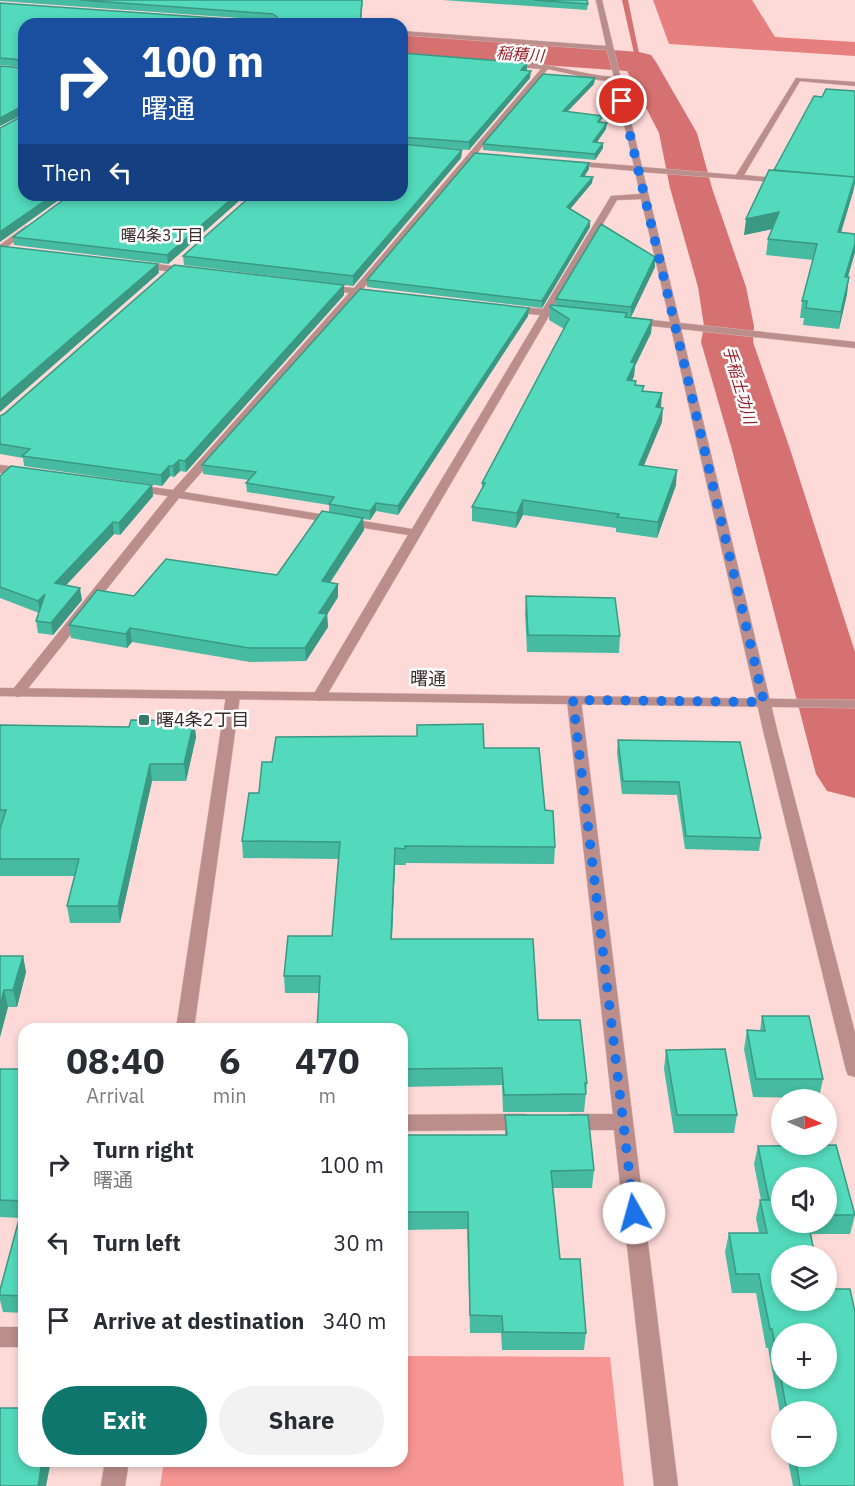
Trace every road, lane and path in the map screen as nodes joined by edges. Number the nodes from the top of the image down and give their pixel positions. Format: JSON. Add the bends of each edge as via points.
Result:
{"nodes":[{"id":1,"x":599,"y":0,"type":"edge"},
{"id":2,"x":408,"y":33,"type":"edge"},
{"id":3,"x":610,"y":48,"type":"junction"},
{"id":4,"x":500,"y":64,"type":"edge"},
{"id":5,"x":546,"y":67,"type":"junction"},
{"id":6,"x":617,"y":79,"type":"junction"},
{"id":7,"x":855,"y":84,"type":"edge"},
{"id":8,"x":460,"y":153,"type":"edge"},
{"id":9,"x":472,"y":155,"type":"junction"},
{"id":10,"x":484,"y":156,"type":"edge"},
{"id":11,"x":555,"y":162,"type":"edge"},
{"id":12,"x":638,"y":169,"type":"junction"},
{"id":13,"x":740,"y":177,"type":"junction"},
{"id":14,"x":797,"y":183,"type":"edge"},
{"id":15,"x":645,"y":196,"type":"junction"},
{"id":16,"x":37,"y":222,"type":"edge"},
{"id":17,"x":0,"y":249,"type":"edge"},
{"id":18,"x":11,"y":250,"type":"edge"},
{"id":19,"x":180,"y":262,"type":"dead end"},
{"id":20,"x":126,"y":264,"type":"edge"},
{"id":21,"x":172,"y":269,"type":"junction"},
{"id":22,"x":195,"y":272,"type":"edge"},
{"id":23,"x":163,"y":277,"type":"edge"},
{"id":24,"x":310,"y":286,"type":"edge"},
{"id":25,"x":356,"y":291,"type":"junction"},
{"id":26,"x":392,"y":295,"type":"edge"},
{"id":27,"x":499,"y":308,"type":"edge"},
{"id":28,"x":547,"y":313,"type":"junction"},
{"id":29,"x":582,"y":316,"type":"edge"},
{"id":30,"x":617,"y":320,"type":"edge"},
{"id":31,"x":675,"y":325,"type":"junction"},
{"id":32,"x":855,"y":345,"type":"edge"},
{"id":33,"x":0,"y":469,"type":"edge"},
{"id":34,"x":35,"y":474,"type":"edge"},
{"id":35,"x":117,"y":485,"type":"edge"},
{"id":36,"x":176,"y":494,"type":"junction"},
{"id":37,"x":417,"y":533,"type":"junction"},
{"id":38,"x":0,"y":692,"type":"edge"},
{"id":39,"x":17,"y":693,"type":"junction"},
{"id":40,"x":233,"y":696,"type":"junction"},
{"id":41,"x":319,"y":697,"type":"junction"},
{"id":42,"x":573,"y":700,"type":"junction"},
{"id":43,"x":764,"y":702,"type":"junction"},
{"id":44,"x":855,"y":704,"type":"edge"},
{"id":45,"x":186,"y":1023,"type":"edge"},
{"id":46,"x":855,"y":1070,"type":"edge"},
{"id":47,"x":624,"y":1122,"type":"junction"},
{"id":48,"x":408,"y":1123,"type":"edge"},
{"id":49,"x":0,"y":1337,"type":"edge"},
{"id":50,"x":18,"y":1337,"type":"edge"},
{"id":51,"x":116,"y":1467,"type":"edge"},
{"id":52,"x":113,"y":1486,"type":"edge"},
{"id":53,"x":666,"y":1486,"type":"edge"}],
"edges":[{"from":1,"to":3,"type":"street"},
{"from":2,"to":3,"type":"street"},
{"from":3,"to":6,"type":"street"},
{"from":4,"to":5,"type":"street"},
{"from":5,"to":6,"type":"street"},
{"from":5,"to":9,"type":"street"},
{"from":6,"to":12,"type":"street"},
{"from":7,"to":13,"type":"street","via":[[798,79]]},
{"from":8,"to":9,"type":"street"},
{"from":9,"to":10,"type":"street"},
{"from":9,"to":25,"type":"street"},
{"from":11,"to":12,"type":"street"},
{"from":12,"to":13,"type":"street"},
{"from":12,"to":15,"type":"street"},
{"from":13,"to":14,"type":"street"},
{"from":15,"to":28,"type":"street","via":[[614,198]]},
{"from":15,"to":31,"type":"street"},
{"from":16,"to":17,"type":"street"},
{"from":17,"to":18,"type":"street"},
{"from":19,"to":21,"type":"street"},
{"from":20,"to":21,"type":"street"},
{"from":21,"to":22,"type":"street"},
{"from":21,"to":23,"type":"street"},
{"from":24,"to":25,"type":"street"},
{"from":25,"to":26,"type":"street"},
{"from":25,"to":36,"type":"street"},
{"from":27,"to":28,"type":"street"},
{"from":28,"to":29,"type":"street"},
{"from":28,"to":37,"type":"street"},
{"from":30,"to":31,"type":"street"},
{"from":31,"to":32,"type":"street"},
{"from":31,"to":43,"type":"street"},
{"from":33,"to":34,"type":"street"},
{"from":35,"to":36,"type":"street"},
{"from":36,"to":37,"type":"street"},
{"from":36,"to":39,"type":"street"},
{"from":37,"to":41,"type":"street"},
{"from":38,"to":39,"type":"street","name":"曙通"},
{"from":39,"to":40,"type":"street","name":"曙通"},
{"from":40,"to":41,"type":"street","name":"曙通"},
{"from":40,"to":45,"type":"street"},
{"from":41,"to":42,"type":"street","name":"曙通"},
{"from":42,"to":43,"type":"street","name":"曙通"},
{"from":42,"to":47,"type":"street"},
{"from":43,"to":44,"type":"street","name":"曙通"},
{"from":43,"to":46,"type":"street"},
{"from":47,"to":48,"type":"street"},
{"from":47,"to":53,"type":"street"},
{"from":49,"to":50,"type":"street"},
{"from":51,"to":52,"type":"street"}]}
